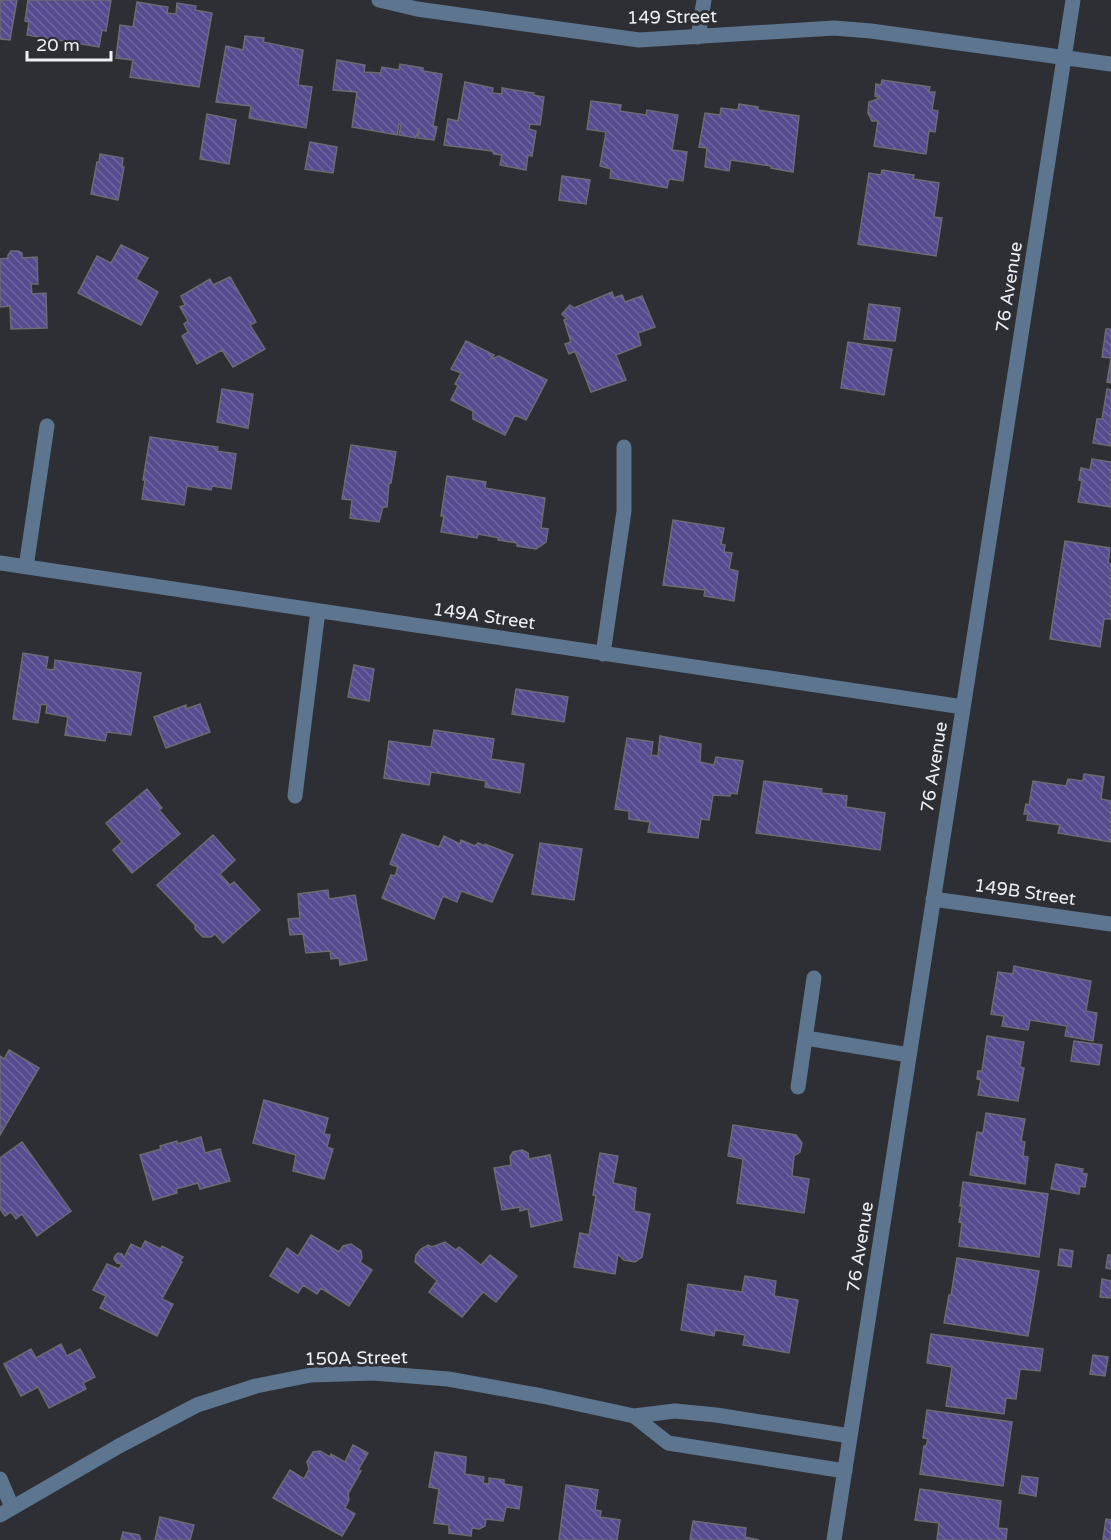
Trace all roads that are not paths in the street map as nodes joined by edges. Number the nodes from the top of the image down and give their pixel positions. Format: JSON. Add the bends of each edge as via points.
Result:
{"nodes":[{"id":1,"x":379,"y":0,"type":"edge"},
{"id":2,"x":704,"y":0,"type":"edge"},
{"id":3,"x":1073,"y":0,"type":"edge"},
{"id":4,"x":698,"y":37,"type":"junction"},
{"id":5,"x":1064,"y":57,"type":"junction"},
{"id":6,"x":1111,"y":64,"type":"edge"},
{"id":7,"x":47,"y":426,"type":"dead end"},
{"id":8,"x":624,"y":447,"type":"dead end"},
{"id":9,"x":0,"y":562,"type":"edge"},
{"id":10,"x":26,"y":567,"type":"junction"},
{"id":11,"x":318,"y":612,"type":"junction"},
{"id":12,"x":603,"y":654,"type":"junction"},
{"id":13,"x":963,"y":708,"type":"junction"},
{"id":14,"x":295,"y":796,"type":"dead end"},
{"id":15,"x":933,"y":898,"type":"junction"},
{"id":16,"x":1111,"y":924,"type":"edge"},
{"id":17,"x":814,"y":978,"type":"dead end"},
{"id":18,"x":806,"y":1038,"type":"junction"},
{"id":19,"x":909,"y":1055,"type":"junction"},
{"id":20,"x":798,"y":1087,"type":"dead end"},
{"id":21,"x":634,"y":1416,"type":"junction"},
{"id":22,"x":850,"y":1436,"type":"junction"},
{"id":23,"x":844,"y":1472,"type":"junction"},
{"id":24,"x":0,"y":1479,"type":"edge"},
{"id":25,"x":6,"y":1511,"type":"edge"},
{"id":26,"x":834,"y":1540,"type":"edge"}],
"edges":[{"from":1,"to":4,"type":"street","name":"149 Street","via":[[417,9],[639,40]]},
{"from":2,"to":4,"type":"street"},
{"from":3,"to":5,"type":"street","name":"76 Avenue"},
{"from":4,"to":5,"type":"street","name":"149 Street","via":[[834,28]]},
{"from":5,"to":6,"type":"street","name":"149 Street"},
{"from":5,"to":13,"type":"street","name":"76 Avenue"},
{"from":7,"to":10,"type":"street"},
{"from":8,"to":12,"type":"street","via":[[624,511]]},
{"from":9,"to":10,"type":"street","name":"149A Street"},
{"from":10,"to":11,"type":"street","name":"149A Street"},
{"from":11,"to":12,"type":"street","name":"149A Street"},
{"from":11,"to":14,"type":"street"},
{"from":12,"to":13,"type":"street","name":"149A Street"},
{"from":13,"to":15,"type":"street","name":"76 Avenue"},
{"from":15,"to":16,"type":"street","name":"149B Street"},
{"from":15,"to":19,"type":"street","name":"76 Avenue"},
{"from":17,"to":18,"type":"street"},
{"from":18,"to":19,"type":"street"},
{"from":18,"to":20,"type":"street"},
{"from":19,"to":22,"type":"street","name":"76 Avenue"},
{"from":21,"to":22,"type":"street","name":"150A Street","via":[[675,1411]]},
{"from":21,"to":23,"type":"street","name":"150A Street","via":[[668,1443]]},
{"from":21,"to":25,"type":"street","name":"150A Street","via":[[448,1379],[373,1373],[311,1375],[256,1386],[197,1405]]},
{"from":22,"to":23,"type":"street","name":"76 Avenue"},
{"from":23,"to":26,"type":"street","name":"76 Avenue"},
{"from":24,"to":25,"type":"street"}]}
